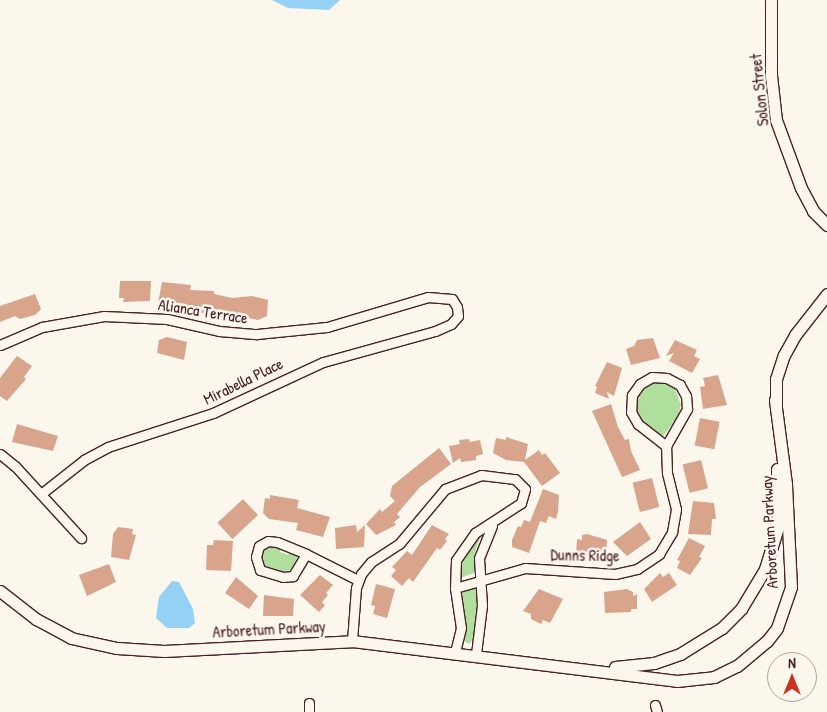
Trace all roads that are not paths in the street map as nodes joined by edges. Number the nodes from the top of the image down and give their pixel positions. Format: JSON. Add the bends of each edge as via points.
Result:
{"nodes":[{"id":1,"x":771,"y":0,"type":"edge"},
{"id":2,"x":813,"y":211,"type":"junction"},
{"id":3,"x":827,"y":225,"type":"edge"},
{"id":4,"x":827,"y":233,"type":"edge"},
{"id":5,"x":827,"y":294,"type":"edge"},
{"id":6,"x":827,"y":300,"type":"edge"},
{"id":7,"x":457,"y":307,"type":"joint"},
{"id":8,"x":817,"y":309,"type":"junction"},
{"id":9,"x":0,"y":345,"type":"edge"},
{"id":10,"x":776,"y":400,"type":"junction"},
{"id":11,"x":666,"y":446,"type":"junction"},
{"id":12,"x":0,"y":454,"type":"edge"},
{"id":13,"x":41,"y":494,"type":"junction"},
{"id":14,"x":492,"y":525,"type":"junction"},
{"id":15,"x":81,"y":538,"type":"dead end"},
{"id":16,"x":306,"y":554,"type":"junction"},
{"id":17,"x":358,"y":580,"type":"junction"},
{"id":18,"x":481,"y":581,"type":"junction"},
{"id":19,"x":455,"y":588,"type":"junction"},
{"id":20,"x":0,"y":591,"type":"edge"},
{"id":21,"x":352,"y":641,"type":"junction"},
{"id":22,"x":455,"y":652,"type":"junction"},
{"id":23,"x":476,"y":654,"type":"junction"},
{"id":24,"x":554,"y":663,"type":"junction"}],
"edges":[{"from":1,"to":2,"type":"street","name":"Solon Street","via":[[771,75],[776,120],[792,168]]},
{"from":2,"to":3,"type":"street","name":"Solon Street"},
{"from":2,"to":4,"type":"street"},
{"from":5,"to":8,"type":"street","name":"Arboretum Parkway"},
{"from":6,"to":8,"type":"street","name":"Arboretum Parkway"},
{"from":7,"to":9,"type":"street","name":"Alianca Terrace","via":[[452,299],[428,297],[327,327],[257,334],[219,331],[167,319],[104,316],[42,327]]},
{"from":7,"to":13,"type":"street","name":"Mirabella Place","via":[[458,316],[451,324],[435,331],[323,362],[213,413],[108,446],[84,460]]},
{"from":8,"to":10,"type":"street","name":"Arboretum Parkway","via":[[795,335],[784,355],[776,379]]},
{"from":10,"to":24,"type":"street","name":"Arboretum Parkway","via":[[778,527],[765,569],[740,609],[703,642],[654,663],[626,667]]},
{"from":10,"to":24,"type":"street","name":"Arboretum Parkway","via":[[786,484],[791,587],[785,610],[772,635],[737,666],[699,679],[670,680]]},
{"from":11,"to":11,"type":"street","via":[[638,424],[631,412],[632,395],[640,384],[652,378],[667,378],[680,386],[686,396],[682,421]]},
{"from":11,"to":18,"type":"street","name":"Dunns Ridge","via":[[666,473],[676,509],[672,532],[659,554],[637,569],[615,574],[525,568]]},
{"from":12,"to":13,"type":"street"},
{"from":13,"to":15,"type":"street"},
{"from":14,"to":17,"type":"street","via":[[521,503],[524,489],[515,478],[498,475],[463,480],[439,495],[410,534],[371,562]]},
{"from":14,"to":18,"type":"street","via":[[481,547]]},
{"from":14,"to":19,"type":"street","via":[[475,534],[461,550],[454,569]]},
{"from":16,"to":16,"type":"street","via":[[268,541],[259,546],[256,557],[260,570],[282,577],[293,576]]},
{"from":16,"to":17,"type":"street"},
{"from":17,"to":21,"type":"street","via":[[353,601]]},
{"from":18,"to":19,"type":"street","name":"Dunns Ridge"},
{"from":18,"to":23,"type":"street","via":[[482,618]]},
{"from":19,"to":22,"type":"street","via":[[461,628]]},
{"from":20,"to":21,"type":"street","name":"Arboretum Parkway","via":[[36,619],[71,638],[117,648],[164,651]]},
{"from":21,"to":22,"type":"street","name":"Arboretum Parkway"},
{"from":22,"to":23,"type":"street","name":"Arboretum Parkway"},
{"from":23,"to":24,"type":"street","name":"Arboretum Parkway"}]}
